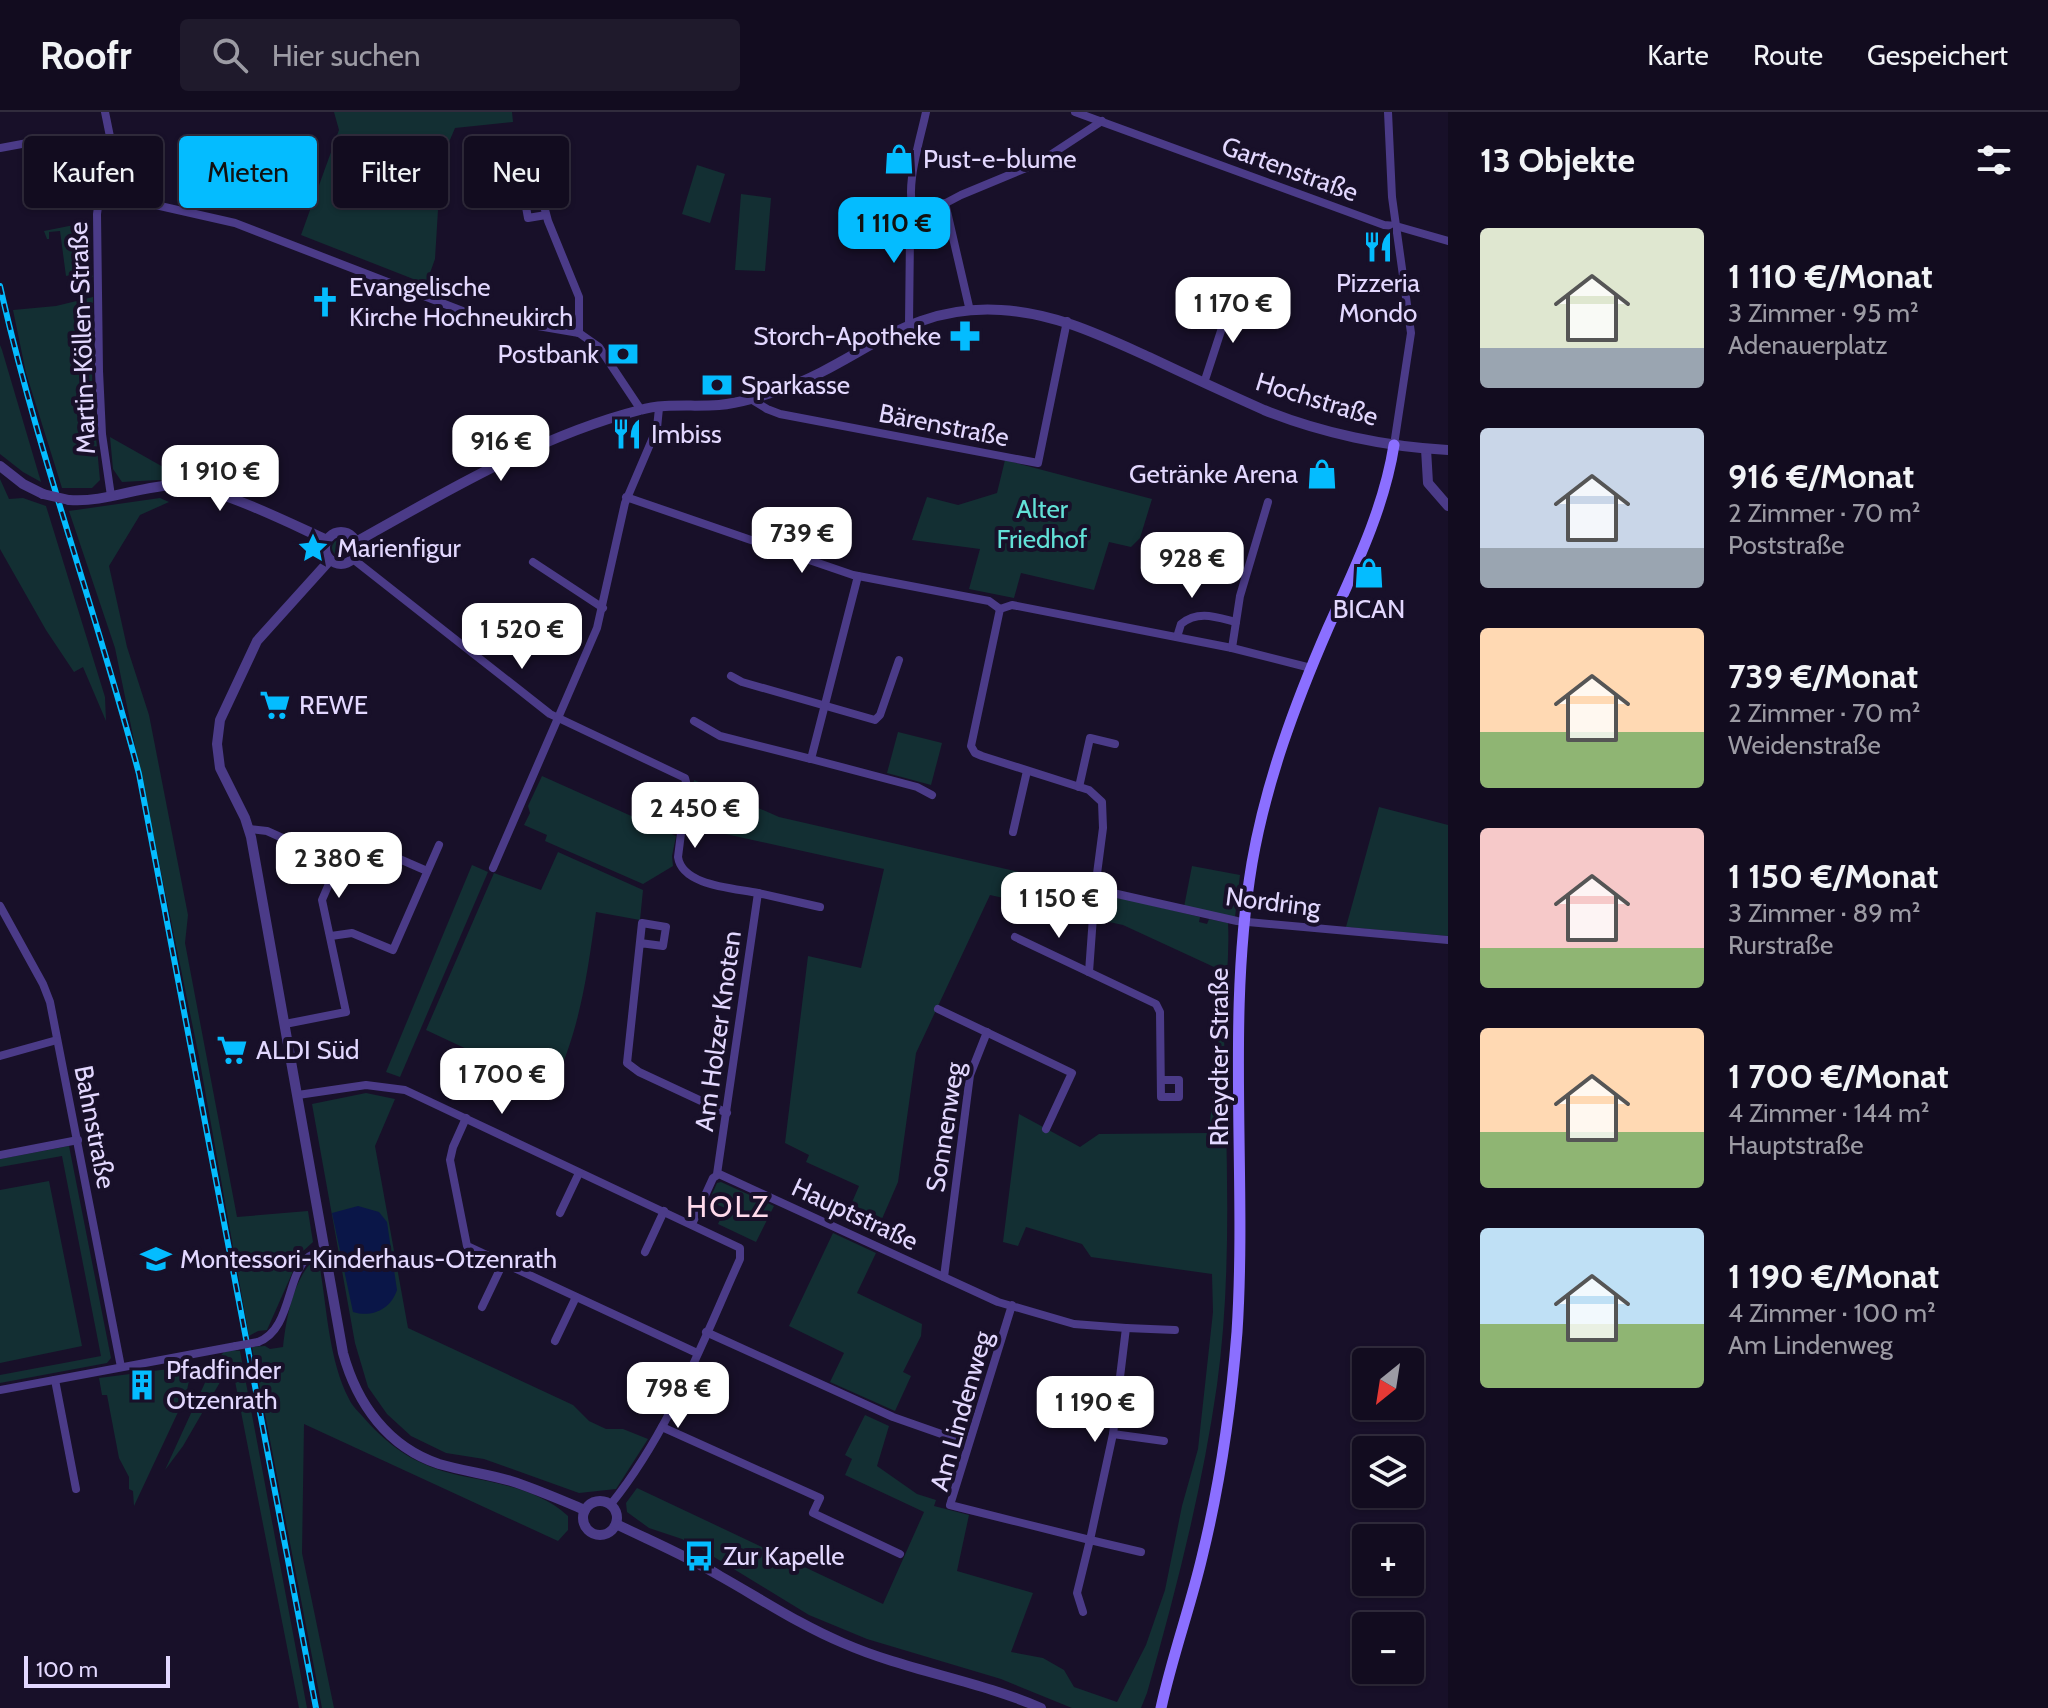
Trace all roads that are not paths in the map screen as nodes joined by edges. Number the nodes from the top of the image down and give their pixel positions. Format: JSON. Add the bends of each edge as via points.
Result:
{"nodes":[{"id":1,"x":105,"y":112,"type":"edge"},
{"id":2,"x":926,"y":112,"type":"edge"},
{"id":3,"x":1075,"y":112,"type":"edge"},
{"id":4,"x":1388,"y":112,"type":"edge"},
{"id":5,"x":1103,"y":116,"type":"edge"},
{"id":6,"x":110,"y":136,"type":"edge"},
{"id":7,"x":24,"y":144,"type":"edge"},
{"id":8,"x":0,"y":148,"type":"edge"},
{"id":9,"x":945,"y":203,"type":"junction"},
{"id":10,"x":163,"y":206,"type":"edge"},
{"id":11,"x":96,"y":208,"type":"edge"},
{"id":12,"x":526,"y":208,"type":"edge"},
{"id":13,"x":544,"y":208,"type":"edge"},
{"id":14,"x":546,"y":215,"type":"junction"},
{"id":15,"x":916,"y":215,"type":"junction"},
{"id":16,"x":1396,"y":226,"type":"junction"},
{"id":17,"x":1448,"y":241,"type":"edge"},
{"id":18,"x":1253,"y":294,"type":"dead end"},
{"id":19,"x":970,"y":311,"type":"junction"},
{"id":20,"x":1067,"y":321,"type":"junction"},
{"id":21,"x":909,"y":324,"type":"junction"},
{"id":22,"x":579,"y":333,"type":"junction"},
{"id":23,"x":1204,"y":383,"type":"junction"},
{"id":24,"x":751,"y":399,"type":"junction"},
{"id":25,"x":659,"y":408,"type":"junction"},
{"id":26,"x":641,"y":410,"type":"junction"},
{"id":27,"x":1394,"y":445,"type":"junction"},
{"id":28,"x":1426,"y":449,"type":"junction"},
{"id":29,"x":1448,"y":450,"type":"edge"},
{"id":30,"x":0,"y":466,"type":"edge"},
{"id":31,"x":111,"y":496,"type":"junction"},
{"id":32,"x":626,"y":497,"type":"junction"},
{"id":33,"x":1268,"y":502,"type":"dead end"},
{"id":34,"x":1448,"y":506,"type":"edge"},
{"id":35,"x":327,"y":540,"type":"junction"},
{"id":36,"x":356,"y":542,"type":"junction"},
{"id":37,"x":353,"y":559,"type":"junction"},
{"id":38,"x":330,"y":560,"type":"junction"},
{"id":39,"x":533,"y":562,"type":"dead end"},
{"id":40,"x":858,"y":576,"type":"junction"},
{"id":41,"x":603,"y":608,"type":"junction"},
{"id":42,"x":1000,"y":609,"type":"junction"},
{"id":43,"x":1236,"y":622,"type":"junction"},
{"id":44,"x":1177,"y":637,"type":"junction"},
{"id":45,"x":1232,"y":648,"type":"junction"},
{"id":46,"x":899,"y":660,"type":"dead end"},
{"id":47,"x":1311,"y":668,"type":"junction"},
{"id":48,"x":731,"y":676,"type":"dead end"},
{"id":49,"x":825,"y":706,"type":"junction"},
{"id":50,"x":559,"y":719,"type":"junction"},
{"id":51,"x":694,"y":721,"type":"dead end"},
{"id":52,"x":1115,"y":744,"type":"dead end"},
{"id":53,"x":811,"y":759,"type":"junction"},
{"id":54,"x":1027,"y":771,"type":"junction"},
{"id":55,"x":1079,"y":787,"type":"junction"},
{"id":56,"x":932,"y":795,"type":"dead end"},
{"id":57,"x":249,"y":829,"type":"junction"},
{"id":58,"x":1013,"y":832,"type":"dead end"},
{"id":59,"x":439,"y":845,"type":"dead end"},
{"id":60,"x":338,"y":863,"type":"junction"},
{"id":61,"x":493,"y":868,"type":"dead end"},
{"id":62,"x":427,"y":871,"type":"junction"},
{"id":63,"x":1095,"y":889,"type":"junction"},
{"id":64,"x":758,"y":893,"type":"junction"},
{"id":65,"x":820,"y":907,"type":"dead end"},
{"id":66,"x":1,"y":908,"type":"edge"},
{"id":67,"x":1244,"y":922,"type":"junction"},
{"id":68,"x":331,"y":936,"type":"junction"},
{"id":69,"x":1015,"y":937,"type":"dead end"},
{"id":70,"x":1448,"y":940,"type":"edge"},
{"id":71,"x":640,"y":943,"type":"dead end"},
{"id":72,"x":1089,"y":972,"type":"junction"},
{"id":73,"x":938,"y":1009,"type":"dead end"},
{"id":74,"x":285,"y":1024,"type":"junction"},
{"id":75,"x":987,"y":1032,"type":"junction"},
{"id":76,"x":57,"y":1040,"type":"junction"},
{"id":77,"x":0,"y":1056,"type":"edge"},
{"id":78,"x":1161,"y":1080,"type":"dead end"},
{"id":79,"x":298,"y":1095,"type":"junction"},
{"id":80,"x":727,"y":1113,"type":"junction"},
{"id":81,"x":466,"y":1118,"type":"junction"},
{"id":82,"x":1046,"y":1129,"type":"dead end"},
{"id":83,"x":78,"y":1140,"type":"junction"},
{"id":84,"x":0,"y":1155,"type":"edge"},
{"id":85,"x":579,"y":1173,"type":"junction"},
{"id":86,"x":717,"y":1174,"type":"junction"},
{"id":87,"x":664,"y":1211,"type":"junction"},
{"id":88,"x":560,"y":1213,"type":"dead end"},
{"id":89,"x":692,"y":1224,"type":"junction"},
{"id":90,"x":325,"y":1250,"type":"junction"},
{"id":91,"x":645,"y":1252,"type":"dead end"},
{"id":92,"x":503,"y":1263,"type":"junction"},
{"id":93,"x":944,"y":1277,"type":"junction"},
{"id":94,"x":576,"y":1297,"type":"junction"},
{"id":95,"x":1012,"y":1305,"type":"junction"},
{"id":96,"x":482,"y":1307,"type":"dead end"},
{"id":97,"x":1126,"y":1328,"type":"junction"},
{"id":98,"x":1175,"y":1330,"type":"dead end"},
{"id":99,"x":706,"y":1332,"type":"junction"},
{"id":100,"x":555,"y":1341,"type":"dead end"},
{"id":101,"x":697,"y":1353,"type":"junction"},
{"id":102,"x":121,"y":1367,"type":"junction"},
{"id":103,"x":55,"y":1380,"type":"junction"},
{"id":104,"x":0,"y":1390,"type":"edge"},
{"id":105,"x":662,"y":1427,"type":"junction"},
{"id":106,"x":1113,"y":1434,"type":"junction"},
{"id":107,"x":1164,"y":1441,"type":"dead end"},
{"id":108,"x":967,"y":1443,"type":"junction"},
{"id":109,"x":76,"y":1489,"type":"dead end"},
{"id":110,"x":611,"y":1504,"type":"junction"},
{"id":111,"x":585,"y":1510,"type":"junction"},
{"id":112,"x":616,"y":1524,"type":"junction"},
{"id":113,"x":1090,"y":1540,"type":"junction"},
{"id":114,"x":1141,"y":1552,"type":"dead end"},
{"id":115,"x":900,"y":1554,"type":"dead end"},
{"id":116,"x":1083,"y":1612,"type":"dead end"},
{"id":117,"x":1041,"y":1708,"type":"edge"},
{"id":118,"x":1158,"y":1708,"type":"edge"}],
"edges":[{"from":1,"to":6,"type":"street"},
{"from":2,"to":15,"type":"street","via":[[910,204]]},
{"from":3,"to":5,"type":"street","name":"Gartenstraße"},
{"from":4,"to":16,"type":"street"},
{"from":5,"to":9,"type":"street","via":[[1038,163]]},
{"from":5,"to":16,"type":"street","name":"Gartenstraße"},
{"from":7,"to":8,"type":"street"},
{"from":9,"to":15,"type":"street"},
{"from":9,"to":19,"type":"street"},
{"from":10,"to":22,"type":"street","via":[[235,223],[465,312]]},
{"from":11,"to":31,"type":"street","name":"Martin-Köllen-Straße","via":[[100,388]]},
{"from":12,"to":14,"type":"street","via":[[528,218]]},
{"from":13,"to":14,"type":"street"},
{"from":14,"to":22,"type":"street","via":[[579,297]]},
{"from":15,"to":21,"type":"street","via":[[910,235]]},
{"from":16,"to":17,"type":"street","name":"Gartenstraße"},
{"from":16,"to":27,"type":"street","via":[[1411,339]]},
{"from":18,"to":23,"type":"street","via":[[1233,294]]},
{"from":19,"to":20,"type":"street","name":"Hochstraße","via":[[1027,312]]},
{"from":19,"to":21,"type":"street","name":"Hochstraße"},
{"from":20,"to":23,"type":"street","name":"Hochstraße"},
{"from":20,"to":24,"type":"street","name":"Bärenstraße","via":[[1038,463],[780,414]]},
{"from":21,"to":24,"type":"street","name":"Hochstraße","via":[[801,381]]},
{"from":22,"to":26,"type":"street","via":[[601,350]]},
{"from":23,"to":27,"type":"street","name":"Hochstraße","via":[[1298,422]]},
{"from":24,"to":25,"type":"street","name":"Hochstraße"},
{"from":25,"to":26,"type":"street","name":"Hochstraße"},
{"from":25,"to":32,"type":"street","via":[[657,428]]},
{"from":26,"to":36,"type":"street","name":"Hochstraße","via":[[520,455]]},
{"from":27,"to":28,"type":"street","name":"Hochstraße"},
{"from":27,"to":47,"type":"main road","name":"Rheydter Straße","via":[[1357,563]]},
{"from":28,"to":29,"type":"street","name":"Hochstraße"},
{"from":28,"to":34,"type":"street","via":[[1428,483]]},
{"from":30,"to":31,"type":"street","bridge":true,"via":[[43,494],[69,500]]},
{"from":31,"to":35,"type":"street","via":[[194,486]]},
{"from":32,"to":40,"type":"street"},
{"from":32,"to":41,"type":"street"},
{"from":33,"to":43,"type":"street"},
{"from":35,"to":36,"type":"street","via":[[340,532]]},
{"from":35,"to":38,"type":"street"},
{"from":36,"to":37,"type":"street"},
{"from":37,"to":38,"type":"street","via":[[343,564]]},
{"from":37,"to":50,"type":"street"},
{"from":38,"to":57,"type":"street","via":[[257,641],[222,715],[219,764]]},
{"from":39,"to":41,"type":"street"},
{"from":40,"to":42,"type":"street","via":[[989,601]]},
{"from":40,"to":49,"type":"street"},
{"from":41,"to":50,"type":"street"},
{"from":42,"to":44,"type":"street","via":[[1012,605]]},
{"from":42,"to":54,"type":"street","via":[[971,746],[979,755]]},
{"from":43,"to":44,"type":"street","via":[[1193,616],[1181,624]]},
{"from":43,"to":45,"type":"street"},
{"from":44,"to":45,"type":"street"},
{"from":45,"to":47,"type":"street"},
{"from":46,"to":49,"type":"street","via":[[877,720]]},
{"from":47,"to":67,"type":"main road","name":"Rheydter Straße","via":[[1264,804]]},
{"from":48,"to":49,"type":"street"},
{"from":49,"to":53,"type":"street"},
{"from":50,"to":61,"type":"street"},
{"from":50,"to":64,"type":"street","via":[[686,779],[681,868],[696,879]]},
{"from":51,"to":53,"type":"street","via":[[723,737]]},
{"from":52,"to":55,"type":"street","via":[[1090,738]]},
{"from":53,"to":56,"type":"street"},
{"from":54,"to":55,"type":"street"},
{"from":54,"to":58,"type":"street"},
{"from":55,"to":63,"type":"street","via":[[1095,794],[1104,810]]},
{"from":57,"to":60,"type":"street","via":[[267,831]]},
{"from":57,"to":74,"type":"street"},
{"from":59,"to":62,"type":"street"},
{"from":60,"to":62,"type":"street","via":[[349,837]]},
{"from":60,"to":68,"type":"street","via":[[322,900]]},
{"from":62,"to":68,"type":"street","via":[[393,950],[352,933]]},
{"from":63,"to":67,"type":"street","name":"Nordring"},
{"from":63,"to":72,"type":"street"},
{"from":64,"to":65,"type":"street"},
{"from":64,"to":80,"type":"street","name":"Am Holzer Knoten"},
{"from":66,"to":76,"type":"street","name":"Bahnstraße","via":[[46,990]]},
{"from":67,"to":70,"type":"street","name":"Nordring"},
{"from":67,"to":118,"type":"main road","name":"Rheydter Straße","via":[[1235,1353],[1209,1526]]},
{"from":68,"to":74,"type":"street","via":[[346,1012]]},
{"from":69,"to":72,"type":"street"},
{"from":71,"to":80,"type":"street","via":[[627,1063]]},
{"from":72,"to":78,"type":"street","via":[[1158,1006]]},
{"from":73,"to":75,"type":"street","name":"Sonnenweg"},
{"from":74,"to":79,"type":"street"},
{"from":75,"to":82,"type":"street","name":"Sonnenweg","via":[[1072,1073]]},
{"from":75,"to":93,"type":"street","name":"Sonnenweg","via":[[969,1078]]},
{"from":76,"to":77,"type":"street"},
{"from":76,"to":83,"type":"street","name":"Bahnstraße"},
{"from":79,"to":81,"type":"street","via":[[382,1085]]},
{"from":79,"to":90,"type":"street"},
{"from":80,"to":86,"type":"street","name":"Am Holzer Knoten"},
{"from":81,"to":85,"type":"street"},
{"from":81,"to":92,"type":"street","via":[[450,1158],[465,1242]]},
{"from":83,"to":84,"type":"street"},
{"from":83,"to":102,"type":"street","name":"Bahnstraße"},
{"from":85,"to":87,"type":"street"},
{"from":85,"to":88,"type":"street"},
{"from":86,"to":89,"type":"street"},
{"from":86,"to":93,"type":"street","name":"Hauptstraße"},
{"from":87,"to":89,"type":"street"},
{"from":87,"to":91,"type":"street"},
{"from":89,"to":99,"type":"street","via":[[742,1250]]},
{"from":90,"to":102,"type":"street","bridge":true,"via":[[304,1261],[269,1336]]},
{"from":90,"to":111,"type":"street","via":[[347,1368],[360,1398],[383,1429],[434,1462],[520,1484]]},
{"from":92,"to":94,"type":"street"},
{"from":92,"to":96,"type":"street"},
{"from":93,"to":95,"type":"street","name":"Hauptstraße"},
{"from":94,"to":100,"type":"street"},
{"from":94,"to":101,"type":"street"},
{"from":95,"to":97,"type":"street","name":"Am Lindenweg","via":[[1074,1324]]},
{"from":95,"to":108,"type":"street","name":"Am Lindenweg"},
{"from":97,"to":98,"type":"street","name":"Am Lindenweg"},
{"from":97,"to":106,"type":"street"},
{"from":99,"to":101,"type":"street"},
{"from":99,"to":108,"type":"street","via":[[881,1412]]},
{"from":101,"to":105,"type":"street"},
{"from":102,"to":103,"type":"street"},
{"from":103,"to":104,"type":"street"},
{"from":103,"to":109,"type":"street"},
{"from":105,"to":110,"type":"street"},
{"from":105,"to":115,"type":"street","via":[[820,1498],[813,1513]]},
{"from":106,"to":107,"type":"street"},
{"from":106,"to":113,"type":"street"},
{"from":108,"to":113,"type":"street","name":"Am Lindenweg","via":[[950,1505]]},
{"from":110,"to":111,"type":"street","via":[[599,1501]]},
{"from":110,"to":112,"type":"street"},
{"from":111,"to":112,"type":"street","via":[[584,1522],[592,1532],[605,1534]]},
{"from":112,"to":117,"type":"street","via":[[845,1644]]},
{"from":113,"to":114,"type":"street","name":"Am Lindenweg"},
{"from":113,"to":116,"type":"street","via":[[1077,1593]]}]}
